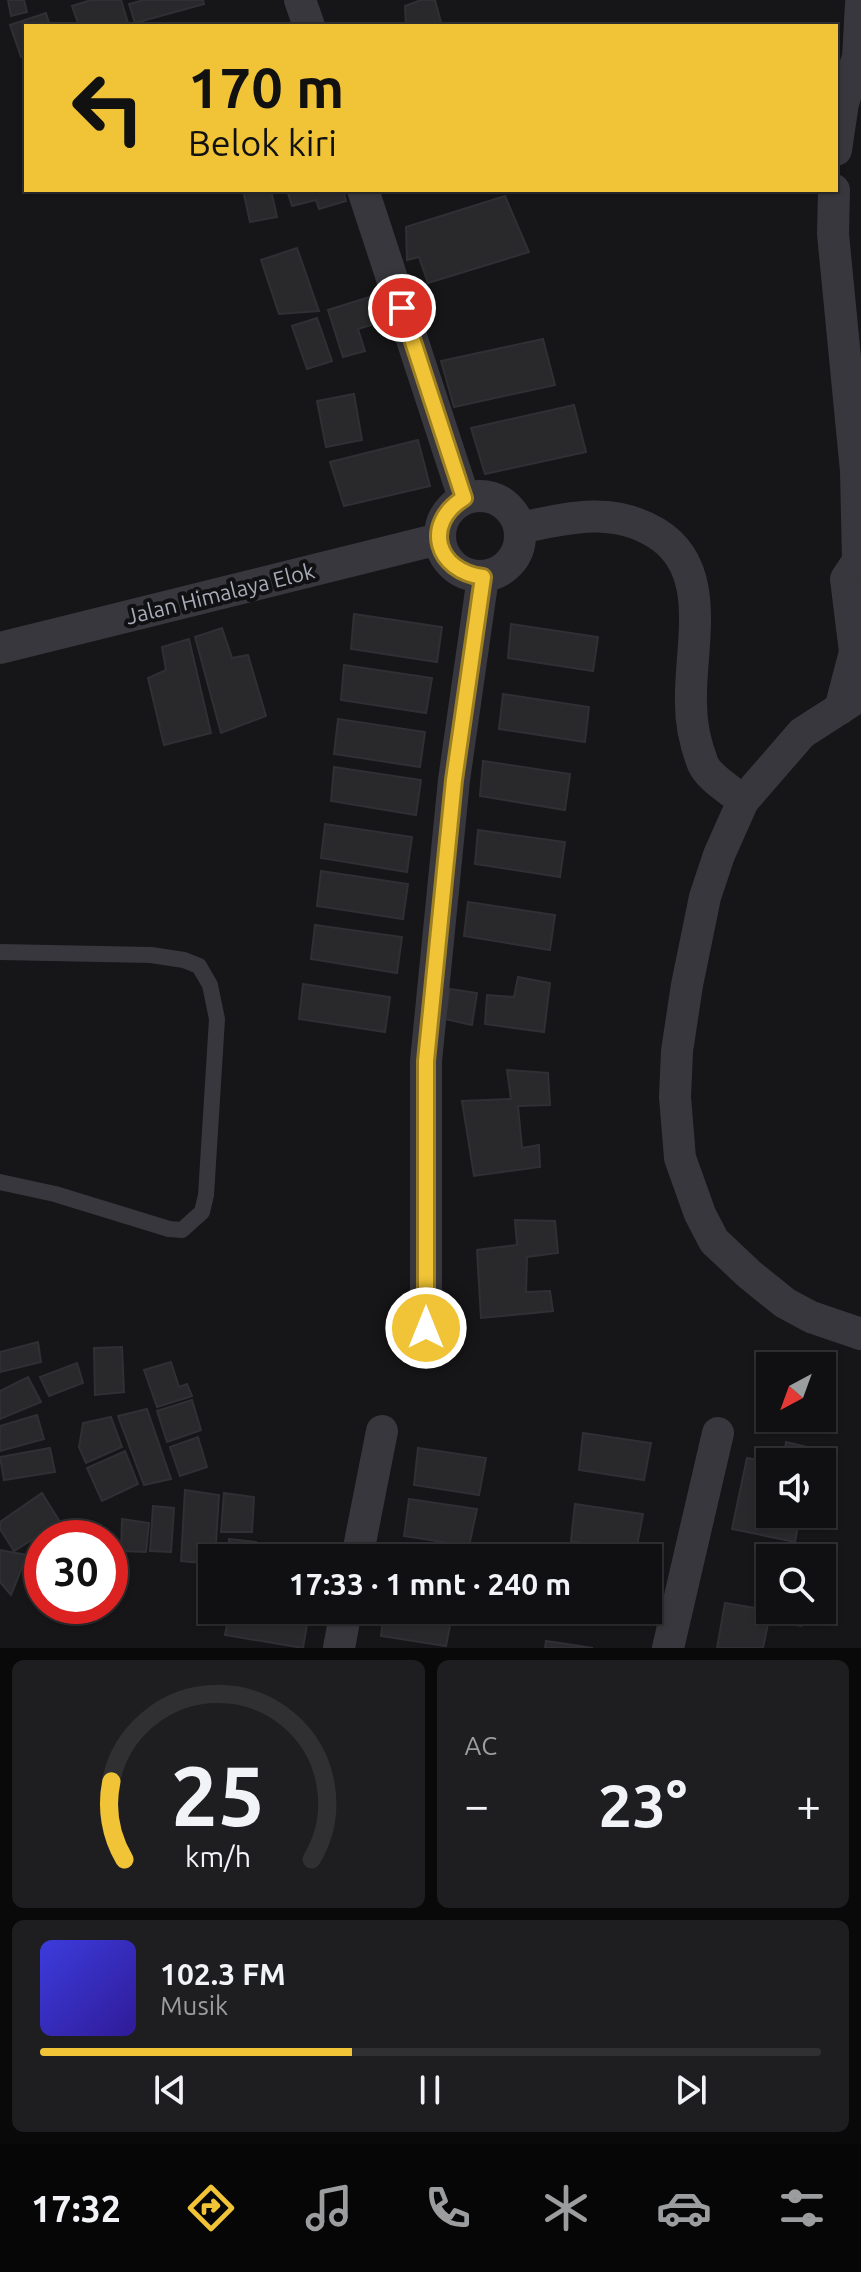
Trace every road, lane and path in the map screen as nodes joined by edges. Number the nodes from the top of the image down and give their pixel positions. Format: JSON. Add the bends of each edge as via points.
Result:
{"nodes":[{"id":1,"x":300,"y":0,"type":"edge"},
{"id":2,"x":861,"y":4,"type":"edge"},
{"id":3,"x":308,"y":24,"type":"edge"},
{"id":4,"x":859,"y":58,"type":"edge"},
{"id":5,"x":838,"y":137,"type":"edge"},
{"id":6,"x":364,"y":192,"type":"edge"},
{"id":7,"x":834,"y":192,"type":"edge"},
{"id":8,"x":855,"y":403,"type":"edge"},
{"id":9,"x":464,"y":498,"type":"junction"},
{"id":10,"x":520,"y":528,"type":"junction"},
{"id":11,"x":439,"y":539,"type":"junction"},
{"id":12,"x":860,"y":562,"type":"edge"},
{"id":13,"x":483,"y":577,"type":"junction"},
{"id":14,"x":0,"y":648,"type":"edge"},
{"id":15,"x":851,"y":702,"type":"edge"},
{"id":16,"x":743,"y":801,"type":"junction"},
{"id":17,"x":0,"y":952,"type":"edge"},
{"id":18,"x":0,"y":1182,"type":"edge"},
{"id":19,"x":426,"y":1328,"type":"dead end"},
{"id":20,"x":861,"y":1334,"type":"edge"},
{"id":21,"x":382,"y":1431,"type":"dead end"},
{"id":22,"x":718,"y":1433,"type":"dead end"},
{"id":23,"x":360,"y":1544,"type":"edge"},
{"id":24,"x":343,"y":1624,"type":"edge"},
{"id":25,"x":339,"y":1648,"type":"edge"},
{"id":26,"x":668,"y":1648,"type":"edge"}],
"edges":[{"from":1,"to":3,"type":"street"},
{"from":2,"to":4,"type":"street"},
{"from":4,"to":5,"type":"street"},
{"from":6,"to":9,"type":"street"},
{"from":7,"to":8,"type":"street","via":[[833,234]]},
{"from":8,"to":12,"type":"street"},
{"from":9,"to":10,"type":"street","via":[[492,497],[505,504]]},
{"from":9,"to":11,"type":"street","via":[[445,514]]},
{"from":10,"to":13,"type":"street","via":[[516,555],[508,566]]},
{"from":10,"to":16,"type":"street","via":[[597,515],[641,524],[676,549],[694,591],[691,699],[697,742],[705,767]]},
{"from":11,"to":13,"type":"street","via":[[457,570]]},
{"from":11,"to":14,"type":"street","name":"Jalan Himalaya Elok"},
{"from":12,"to":15,"type":"street","via":[[846,579],[855,652]]},
{"from":13,"to":19,"type":"street","via":[[454,780],[426,1061]]},
{"from":15,"to":16,"type":"street","via":[[802,733]]},
{"from":16,"to":20,"type":"street","via":[[705,897],[687,985],[675,1097],[680,1158],[714,1241],[785,1303]]},
{"from":17,"to":18,"type":"lane","via":[[184,960],[204,973],[217,1019],[206,1195],[202,1212],[182,1230]]},
{"from":21,"to":23,"type":"street"},
{"from":22,"to":26,"type":"street"},
{"from":24,"to":25,"type":"street"}]}
